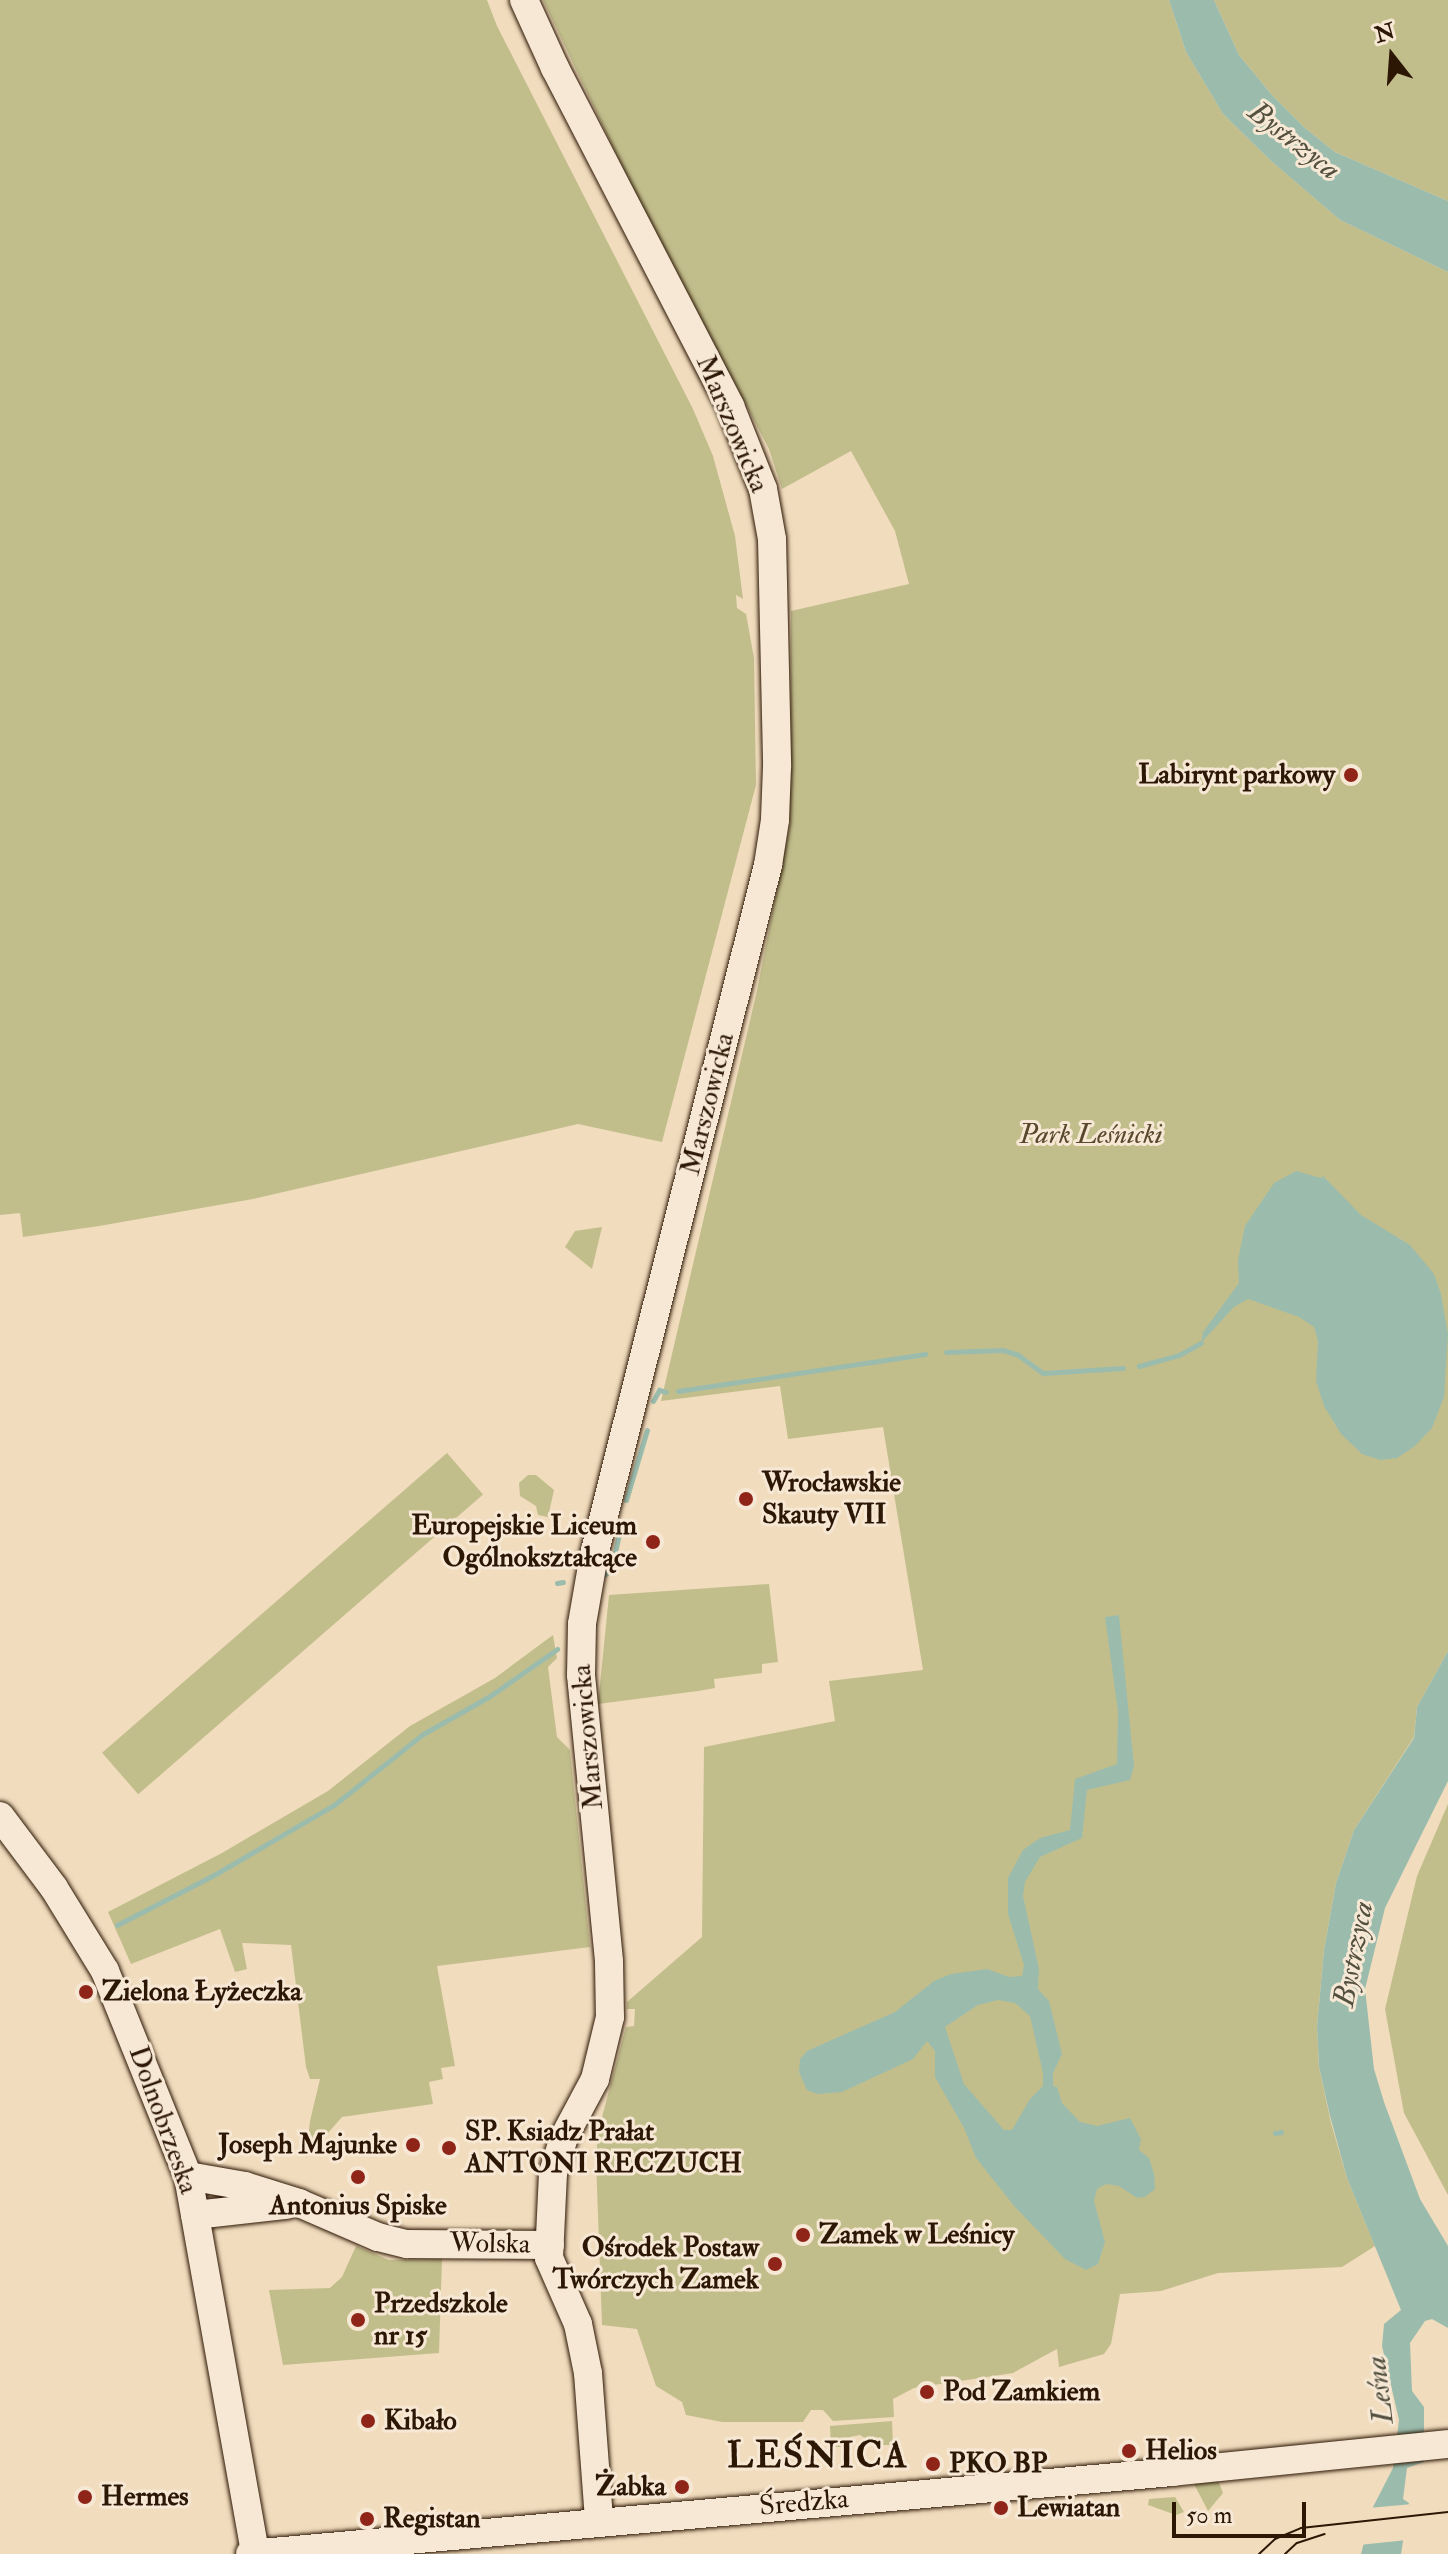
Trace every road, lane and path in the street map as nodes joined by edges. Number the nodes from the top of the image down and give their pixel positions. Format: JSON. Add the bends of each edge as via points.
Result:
{"nodes":[{"id":1,"x":524,"y":0,"type":"edge"},
{"id":2,"x":0,"y":1816,"type":"edge"},
{"id":3,"x":188,"y":2176,"type":"junction"},
{"id":4,"x":299,"y":2203,"type":"junction"},
{"id":5,"x":195,"y":2215,"type":"junction"},
{"id":6,"x":550,"y":2245,"type":"junction"},
{"id":7,"x":1441,"y":2445,"type":"edge"},
{"id":8,"x":599,"y":2521,"type":"junction"},
{"id":9,"x":252,"y":2554,"type":"edge"}],
"edges":[{"from":1,"to":6,"type":"street","name":"Marszowicka","via":[[730,406],[759,477],[772,539],[777,767],[765,879],[587,1589],[581,1675],[610,2017],[595,2079],[564,2137],[553,2173]]},
{"from":2,"to":3,"type":"street","name":"Dolnobrzeska","via":[[54,1888],[105,1971]]},
{"from":3,"to":4,"type":"street","name":"Wolska"},
{"from":3,"to":5,"type":"street","name":"Dolnobrzeska"},
{"from":4,"to":5,"type":"street","name":"Wolska"},
{"from":4,"to":6,"type":"street","name":"Wolska","via":[[407,2244]]},
{"from":5,"to":9,"type":"street","name":"Dolnobrzeska"},
{"from":6,"to":8,"type":"street","name":"Wolska","via":[[554,2271],[578,2324],[588,2373]]},
{"from":7,"to":8,"type":"street","name":"Średzka"},
{"from":8,"to":9,"type":"street","name":"Średzka"}]}
